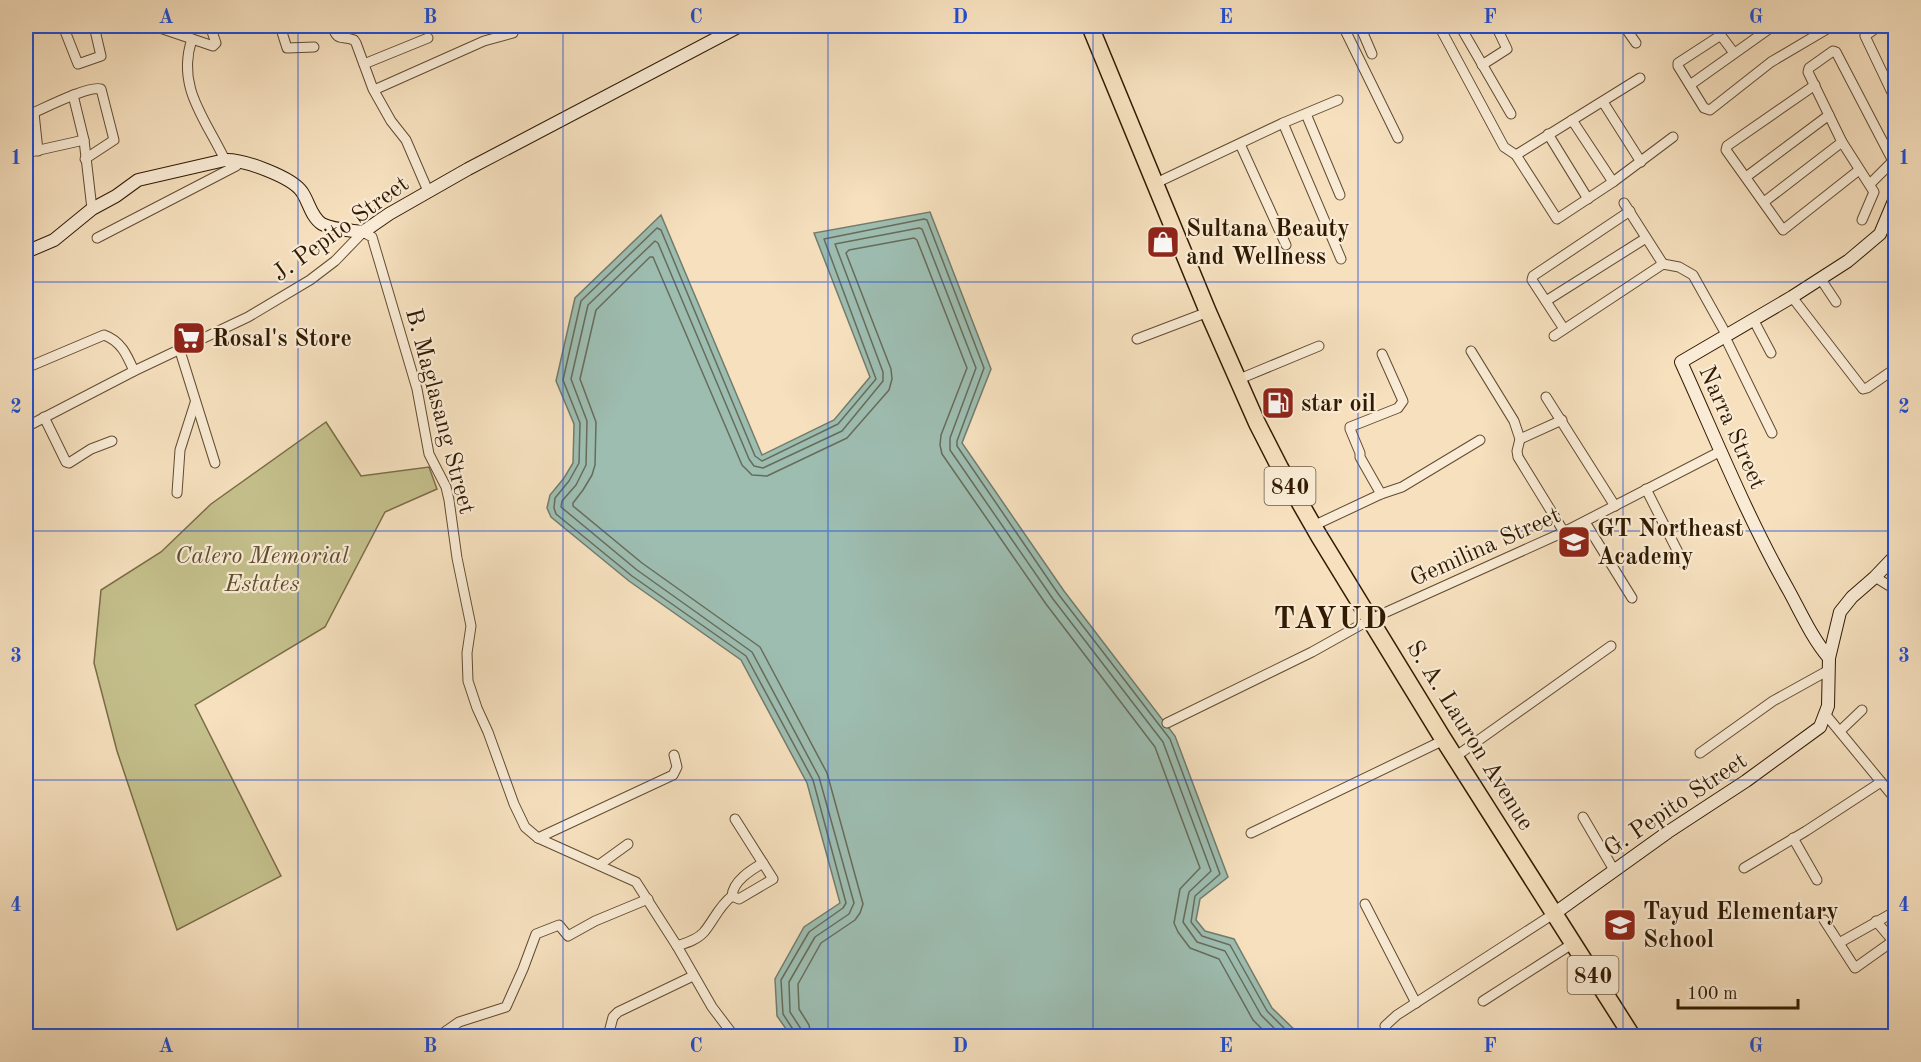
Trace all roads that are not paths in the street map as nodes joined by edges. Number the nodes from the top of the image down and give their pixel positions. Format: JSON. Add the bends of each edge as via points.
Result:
{"nodes":[{"id":1,"x":63,"y":26,"type":"edge"},
{"id":2,"x":94,"y":26,"type":"edge"},
{"id":3,"x":154,"y":26,"type":"edge"},
{"id":4,"x":210,"y":26,"type":"edge"},
{"id":5,"x":280,"y":26,"type":"edge"},
{"id":6,"x":332,"y":26,"type":"edge"},
{"id":7,"x":740,"y":26,"type":"edge"},
{"id":8,"x":1090,"y":26,"type":"edge"},
{"id":9,"x":1343,"y":26,"type":"edge"},
{"id":10,"x":1360,"y":26,"type":"edge"},
{"id":11,"x":1439,"y":26,"type":"edge"},
{"id":12,"x":1460,"y":26,"type":"edge"},
{"id":13,"x":1496,"y":26,"type":"edge"},
{"id":14,"x":1624,"y":26,"type":"edge"},
{"id":15,"x":1773,"y":26,"type":"edge"},
{"id":16,"x":1832,"y":26,"type":"edge"},
{"id":17,"x":1879,"y":26,"type":"edge"},
{"id":18,"x":513,"y":33,"type":"dead end"},
{"id":19,"x":428,"y":38,"type":"dead end"},
{"id":20,"x":192,"y":39,"type":"junction"},
{"id":21,"x":1636,"y":44,"type":"dead end"},
{"id":22,"x":314,"y":46,"type":"dead end"},
{"id":23,"x":1734,"y":53,"type":"junction"},
{"id":24,"x":1372,"y":54,"type":"dead end"},
{"id":25,"x":364,"y":64,"type":"junction"},
{"id":26,"x":1482,"y":65,"type":"junction"},
{"id":27,"x":1641,"y":78,"type":"dead end"},
{"id":28,"x":1896,"y":83,"type":"edge"},
{"id":29,"x":1690,"y":84,"type":"junction"},
{"id":30,"x":1815,"y":85,"type":"junction"},
{"id":31,"x":374,"y":90,"type":"junction"},
{"id":32,"x":74,"y":95,"type":"junction"},
{"id":33,"x":1894,"y":99,"type":"edge"},
{"id":34,"x":1338,"y":100,"type":"dead end"},
{"id":35,"x":1603,"y":102,"type":"junction"},
{"id":36,"x":30,"y":114,"type":"edge"},
{"id":37,"x":1306,"y":114,"type":"junction"},
{"id":38,"x":1511,"y":114,"type":"dead end"},
{"id":39,"x":1829,"y":115,"type":"junction"},
{"id":40,"x":1572,"y":120,"type":"junction"},
{"id":41,"x":1283,"y":123,"type":"junction"},
{"id":42,"x":1548,"y":134,"type":"junction"},
{"id":43,"x":1673,"y":137,"type":"dead end"},
{"id":44,"x":1398,"y":138,"type":"dead end"},
{"id":45,"x":84,"y":140,"type":"junction"},
{"id":46,"x":1842,"y":142,"type":"junction"},
{"id":47,"x":1240,"y":144,"type":"junction"},
{"id":48,"x":38,"y":151,"type":"junction"},
{"id":49,"x":26,"y":153,"type":"edge"},
{"id":50,"x":1516,"y":155,"type":"junction"},
{"id":51,"x":86,"y":159,"type":"junction"},
{"id":52,"x":225,"y":160,"type":"junction"},
{"id":53,"x":241,"y":161,"type":"junction"},
{"id":54,"x":1641,"y":162,"type":"junction"},
{"id":55,"x":1894,"y":165,"type":"edge"},
{"id":56,"x":1859,"y":170,"type":"junction"},
{"id":57,"x":1746,"y":177,"type":"junction"},
{"id":58,"x":1613,"y":182,"type":"junction"},
{"id":59,"x":1154,"y":184,"type":"junction"},
{"id":60,"x":1870,"y":184,"type":"junction"},
{"id":61,"x":428,"y":191,"type":"junction"},
{"id":62,"x":1340,"y":195,"type":"dead end"},
{"id":63,"x":1896,"y":196,"type":"edge"},
{"id":64,"x":1588,"y":199,"type":"junction"},
{"id":65,"x":1764,"y":202,"type":"junction"},
{"id":66,"x":92,"y":209,"type":"junction"},
{"id":67,"x":1892,"y":219,"type":"edge"},
{"id":68,"x":1862,"y":220,"type":"dead end"},
{"id":69,"x":363,"y":232,"type":"junction"},
{"id":70,"x":97,"y":238,"type":"dead end"},
{"id":71,"x":1646,"y":238,"type":"junction"},
{"id":72,"x":1286,"y":245,"type":"dead end"},
{"id":73,"x":26,"y":252,"type":"edge"},
{"id":74,"x":1341,"y":259,"type":"dead end"},
{"id":75,"x":1663,"y":264,"type":"junction"},
{"id":76,"x":1820,"y":278,"type":"junction"},
{"id":77,"x":1792,"y":297,"type":"junction"},
{"id":78,"x":1546,"y":301,"type":"junction"},
{"id":79,"x":1836,"y":302,"type":"dead end"},
{"id":80,"x":1208,"y":312,"type":"junction"},
{"id":81,"x":1753,"y":319,"type":"junction"},
{"id":82,"x":1564,"y":329,"type":"junction"},
{"id":83,"x":1725,"y":334,"type":"junction"},
{"id":84,"x":1554,"y":336,"type":"dead end"},
{"id":85,"x":1137,"y":339,"type":"dead end"},
{"id":86,"x":1319,"y":346,"type":"dead end"},
{"id":87,"x":180,"y":351,"type":"junction"},
{"id":88,"x":1471,"y":351,"type":"dead end"},
{"id":89,"x":1772,"y":353,"type":"dead end"},
{"id":90,"x":1382,"y":354,"type":"dead end"},
{"id":91,"x":26,"y":368,"type":"edge"},
{"id":92,"x":1896,"y":368,"type":"edge"},
{"id":93,"x":134,"y":371,"type":"junction"},
{"id":94,"x":1238,"y":380,"type":"junction"},
{"id":95,"x":1546,"y":397,"type":"dead end"},
{"id":96,"x":195,"y":404,"type":"junction"},
{"id":97,"x":44,"y":417,"type":"junction"},
{"id":98,"x":1562,"y":420,"type":"junction"},
{"id":99,"x":26,"y":427,"type":"edge"},
{"id":100,"x":1772,"y":433,"type":"dead end"},
{"id":101,"x":1520,"y":439,"type":"junction"},
{"id":102,"x":1480,"y":440,"type":"dead end"},
{"id":103,"x":112,"y":441,"type":"dead end"},
{"id":104,"x":1721,"y":451,"type":"junction"},
{"id":105,"x":215,"y":463,"type":"dead end"},
{"id":106,"x":1646,"y":489,"type":"junction"},
{"id":107,"x":177,"y":493,"type":"dead end"},
{"id":108,"x":1382,"y":494,"type":"junction"},
{"id":109,"x":1615,"y":506,"type":"junction"},
{"id":110,"x":1585,"y":522,"type":"junction"},
{"id":111,"x":1313,"y":526,"type":"junction"},
{"id":112,"x":1564,"y":532,"type":"junction"},
{"id":113,"x":1896,"y":555,"type":"edge"},
{"id":114,"x":1684,"y":564,"type":"dead end"},
{"id":115,"x":1875,"y":577,"type":"junction"},
{"id":116,"x":1896,"y":590,"type":"edge"},
{"id":117,"x":1632,"y":598,"type":"dead end"},
{"id":118,"x":1371,"y":619,"type":"junction"},
{"id":119,"x":1611,"y":646,"type":"dead end"},
{"id":120,"x":1829,"y":664,"type":"junction"},
{"id":121,"x":1862,"y":710,"type":"dead end"},
{"id":122,"x":1826,"y":715,"type":"junction"},
{"id":123,"x":1167,"y":723,"type":"dead end"},
{"id":124,"x":1840,"y":731,"type":"junction"},
{"id":125,"x":1444,"y":740,"type":"junction"},
{"id":126,"x":1700,"y":753,"type":"dead end"},
{"id":127,"x":674,"y":755,"type":"dead end"},
{"id":128,"x":1455,"y":757,"type":"junction"},
{"id":129,"x":1881,"y":782,"type":"junction"},
{"id":130,"x":1896,"y":800,"type":"edge"},
{"id":131,"x":1583,"y":817,"type":"dead end"},
{"id":132,"x":735,"y":819,"type":"dead end"},
{"id":133,"x":1251,"y":833,"type":"dead end"},
{"id":134,"x":538,"y":838,"type":"junction"},
{"id":135,"x":1793,"y":838,"type":"junction"},
{"id":136,"x":628,"y":844,"type":"dead end"},
{"id":137,"x":763,"y":863,"type":"junction"},
{"id":138,"x":598,"y":865,"type":"junction"},
{"id":139,"x":1744,"y":868,"type":"dead end"},
{"id":140,"x":1614,"y":870,"type":"junction"},
{"id":141,"x":1817,"y":880,"type":"dead end"},
{"id":142,"x":732,"y":896,"type":"junction"},
{"id":143,"x":648,"y":899,"type":"junction"},
{"id":144,"x":1365,"y":904,"type":"dead end"},
{"id":145,"x":1896,"y":911,"type":"edge"},
{"id":146,"x":1555,"y":913,"type":"junction"},
{"id":147,"x":1824,"y":920,"type":"dead end"},
{"id":148,"x":1876,"y":921,"type":"junction"},
{"id":149,"x":1839,"y":943,"type":"junction"},
{"id":150,"x":1572,"y":944,"type":"junction"},
{"id":151,"x":677,"y":946,"type":"junction"},
{"id":152,"x":693,"y":976,"type":"junction"},
{"id":153,"x":1483,"y":1001,"type":"dead end"},
{"id":154,"x":1416,"y":1003,"type":"junction"},
{"id":155,"x":440,"y":1036,"type":"edge"},
{"id":156,"x":608,"y":1036,"type":"edge"},
{"id":157,"x":734,"y":1036,"type":"edge"},
{"id":158,"x":1388,"y":1036,"type":"edge"},
{"id":159,"x":1632,"y":1036,"type":"edge"}],
"edges":[{"from":1,"to":2,"type":"street","via":[[78,64],[101,56]]},
{"from":3,"to":20,"type":"street"},
{"from":4,"to":20,"type":"street","via":[[215,45]]},
{"from":5,"to":22,"type":"street","via":[[286,48]]},
{"from":6,"to":25,"type":"street","via":[[335,35],[354,40]]},
{"from":7,"to":61,"type":"street","name":"J. Pepito Street"},
{"from":8,"to":59,"type":"highway","name":"S. A. Lauron Avenue","number":"840"},
{"from":9,"to":44,"type":"street"},
{"from":10,"to":24,"type":"street"},
{"from":11,"to":50,"type":"street","via":[[1504,147]]},
{"from":12,"to":26,"type":"street"},
{"from":13,"to":26,"type":"street","via":[[1507,49]]},
{"from":14,"to":21,"type":"street"},
{"from":15,"to":23,"type":"street"},
{"from":16,"to":29,"type":"street","via":[[1771,62],[1710,110],[1704,108]]},
{"from":17,"to":33,"type":"street","via":[[1865,36]]},
{"from":18,"to":31,"type":"street","via":[[484,40]]},
{"from":19,"to":25,"type":"street"},
{"from":20,"to":52,"type":"street","via":[[186,68],[191,90]]},
{"from":23,"to":29,"type":"street"},
{"from":23,"to":29,"type":"street","via":[[1718,37],[1678,63]]},
{"from":25,"to":31,"type":"street"},
{"from":26,"to":38,"type":"street"},
{"from":27,"to":35,"type":"street"},
{"from":28,"to":33,"type":"street"},
{"from":30,"to":39,"type":"street"},
{"from":30,"to":55,"type":"street","via":[[1808,69],[1835,52]]},
{"from":30,"to":57,"type":"street","via":[[1727,146]]},
{"from":31,"to":61,"type":"street","via":[[406,140]]},
{"from":32,"to":36,"type":"street"},
{"from":32,"to":45,"type":"street"},
{"from":32,"to":51,"type":"street","via":[[101,89],[114,135],[112,143]]},
{"from":34,"to":37,"type":"street"},
{"from":35,"to":40,"type":"street"},
{"from":35,"to":54,"type":"street"},
{"from":36,"to":48,"type":"street"},
{"from":37,"to":41,"type":"street"},
{"from":37,"to":62,"type":"street"},
{"from":39,"to":46,"type":"street"},
{"from":39,"to":57,"type":"street"},
{"from":40,"to":42,"type":"street"},
{"from":40,"to":58,"type":"street"},
{"from":41,"to":47,"type":"street"},
{"from":41,"to":74,"type":"street"},
{"from":42,"to":50,"type":"street"},
{"from":42,"to":64,"type":"street"},
{"from":43,"to":54,"type":"street"},
{"from":45,"to":48,"type":"street"},
{"from":45,"to":51,"type":"street"},
{"from":46,"to":56,"type":"street"},
{"from":46,"to":65,"type":"street"},
{"from":47,"to":59,"type":"street"},
{"from":47,"to":72,"type":"street"},
{"from":48,"to":49,"type":"street"},
{"from":50,"to":64,"type":"street","via":[[1557,219]]},
{"from":51,"to":66,"type":"street"},
{"from":52,"to":53,"type":"street"},
{"from":52,"to":66,"type":"street","via":[[138,180]]},
{"from":53,"to":69,"type":"street","via":[[293,183],[323,225]]},
{"from":53,"to":70,"type":"street"},
{"from":54,"to":58,"type":"street"},
{"from":55,"to":60,"type":"street"},
{"from":56,"to":60,"type":"street"},
{"from":56,"to":65,"type":"street","via":[[1784,230]]},
{"from":57,"to":65,"type":"street"},
{"from":58,"to":64,"type":"street"},
{"from":59,"to":80,"type":"highway","name":"S. A. Lauron Avenue","number":"840"},
{"from":60,"to":68,"type":"street","via":[[1873,198]]},
{"from":61,"to":69,"type":"street","name":"J. Pepito Street"},
{"from":63,"to":67,"type":"street","name":"Narra Street"},
{"from":66,"to":73,"type":"street","via":[[54,240]]},
{"from":67,"to":76,"type":"street","name":"Narra Street","via":[[1848,261]]},
{"from":69,"to":87,"type":"street","name":"J. Pepito Street","via":[[335,261],[310,279],[248,317]]},
{"from":69,"to":134,"type":"street","name":"B. Maglasang Street","via":[[375,242],[417,388],[429,454],[446,487],[471,626],[467,653],[470,687],[514,804],[525,827]]},
{"from":71,"to":75,"type":"street"},
{"from":71,"to":78,"type":"street"},
{"from":71,"to":78,"type":"street","via":[[1627,207],[1534,274],[1532,280]]},
{"from":75,"to":82,"type":"street"},
{"from":75,"to":83,"type":"street","via":[[1693,275]]},
{"from":76,"to":77,"type":"street","name":"Narra Street"},
{"from":76,"to":79,"type":"street"},
{"from":77,"to":81,"type":"street","name":"Narra Street"},
{"from":77,"to":92,"type":"street","via":[[1863,389]]},
{"from":78,"to":82,"type":"street"},
{"from":80,"to":85,"type":"street"},
{"from":80,"to":94,"type":"highway","name":"S. A. Lauron Avenue","number":"840"},
{"from":81,"to":83,"type":"street","name":"Narra Street"},
{"from":81,"to":89,"type":"street"},
{"from":82,"to":84,"type":"street"},
{"from":83,"to":100,"type":"street"},
{"from":83,"to":104,"type":"street","name":"Narra Street","via":[[1681,362]]},
{"from":86,"to":94,"type":"street"},
{"from":87,"to":93,"type":"street","name":"J. Pepito Street"},
{"from":87,"to":96,"type":"street"},
{"from":88,"to":101,"type":"street","via":[[1514,421]]},
{"from":90,"to":108,"type":"street","via":[[1403,401],[1398,408],[1350,427],[1360,457]]},
{"from":91,"to":93,"type":"street","via":[[104,335],[113,338],[126,352]]},
{"from":93,"to":97,"type":"street","name":"J. Pepito Street"},
{"from":94,"to":111,"type":"highway","name":"S. A. Lauron Avenue","number":"840"},
{"from":95,"to":98,"type":"street"},
{"from":96,"to":105,"type":"street"},
{"from":96,"to":107,"type":"street","via":[[180,450]]},
{"from":97,"to":99,"type":"street","name":"J. Pepito Street"},
{"from":97,"to":103,"type":"street","via":[[66,462]]},
{"from":98,"to":101,"type":"street"},
{"from":98,"to":109,"type":"street"},
{"from":101,"to":112,"type":"street","via":[[1518,457]]},
{"from":102,"to":108,"type":"street","via":[[1402,487]]},
{"from":104,"to":106,"type":"street","name":"Gemilina Street"},
{"from":104,"to":120,"type":"street","name":"Narra Street","via":[[1766,550]]},
{"from":106,"to":109,"type":"street","name":"Gemilina Street"},
{"from":106,"to":114,"type":"street"},
{"from":108,"to":111,"type":"street"},
{"from":109,"to":110,"type":"street","name":"Gemilina Street"},
{"from":110,"to":112,"type":"street","name":"Gemilina Street"},
{"from":110,"to":117,"type":"street"},
{"from":111,"to":118,"type":"highway","name":"S. A. Lauron Avenue","number":"840"},
{"from":112,"to":118,"type":"street","name":"Gemilina Street"},
{"from":113,"to":115,"type":"street"},
{"from":115,"to":116,"type":"street"},
{"from":115,"to":120,"type":"street","via":[[1840,612]]},
{"from":118,"to":123,"type":"street","name":"Gemilina Street"},
{"from":118,"to":125,"type":"highway","name":"S. A. Lauron Avenue","number":"840"},
{"from":119,"to":128,"type":"street"},
{"from":120,"to":122,"type":"street"},
{"from":120,"to":126,"type":"street"},
{"from":121,"to":124,"type":"street"},
{"from":122,"to":124,"type":"street"},
{"from":122,"to":140,"type":"street","name":"G. Pepito Street","via":[[1809,737]]},
{"from":124,"to":129,"type":"street"},
{"from":125,"to":128,"type":"highway","name":"S. A. Lauron Avenue","number":"840"},
{"from":125,"to":133,"type":"street"},
{"from":127,"to":134,"type":"street","via":[[677,767],[673,775]]},
{"from":128,"to":146,"type":"highway","name":"S. A. Lauron Avenue","number":"840"},
{"from":129,"to":130,"type":"street"},
{"from":129,"to":135,"type":"street"},
{"from":131,"to":140,"type":"street"},
{"from":132,"to":137,"type":"street"},
{"from":134,"to":138,"type":"street","name":"B. Maglasang Street"},
{"from":135,"to":139,"type":"street"},
{"from":135,"to":141,"type":"street"},
{"from":136,"to":138,"type":"street"},
{"from":137,"to":142,"type":"street","via":[[742,878]]},
{"from":137,"to":142,"type":"street","via":[[773,879],[739,899]]},
{"from":138,"to":143,"type":"street","name":"B. Maglasang Street","via":[[636,882]]},
{"from":140,"to":146,"type":"street","name":"G. Pepito Street"},
{"from":142,"to":151,"type":"street","via":[[702,934]]},
{"from":143,"to":151,"type":"street","name":"B. Maglasang Street"},
{"from":143,"to":155,"type":"street","via":[[568,936],[559,925],[536,934],[506,1006],[459,1022]]},
{"from":144,"to":154,"type":"street"},
{"from":145,"to":148,"type":"street"},
{"from":146,"to":150,"type":"highway","name":"S. A. Lauron Avenue","number":"840"},
{"from":146,"to":154,"type":"street","name":"G. Pepito Street"},
{"from":147,"to":149,"type":"street"},
{"from":148,"to":149,"type":"street"},
{"from":148,"to":149,"type":"street","via":[[1893,941],[1855,968]]},
{"from":150,"to":153,"type":"street"},
{"from":150,"to":159,"type":"highway","name":"S. A. Lauron Avenue","number":"840"},
{"from":151,"to":152,"type":"street","name":"B. Maglasang Street"},
{"from":152,"to":156,"type":"street","via":[[618,1012]]},
{"from":152,"to":157,"type":"street","name":"B. Maglasang Street"},
{"from":154,"to":158,"type":"street","name":"G. Pepito Street","via":[[1387,1023]]}]}
